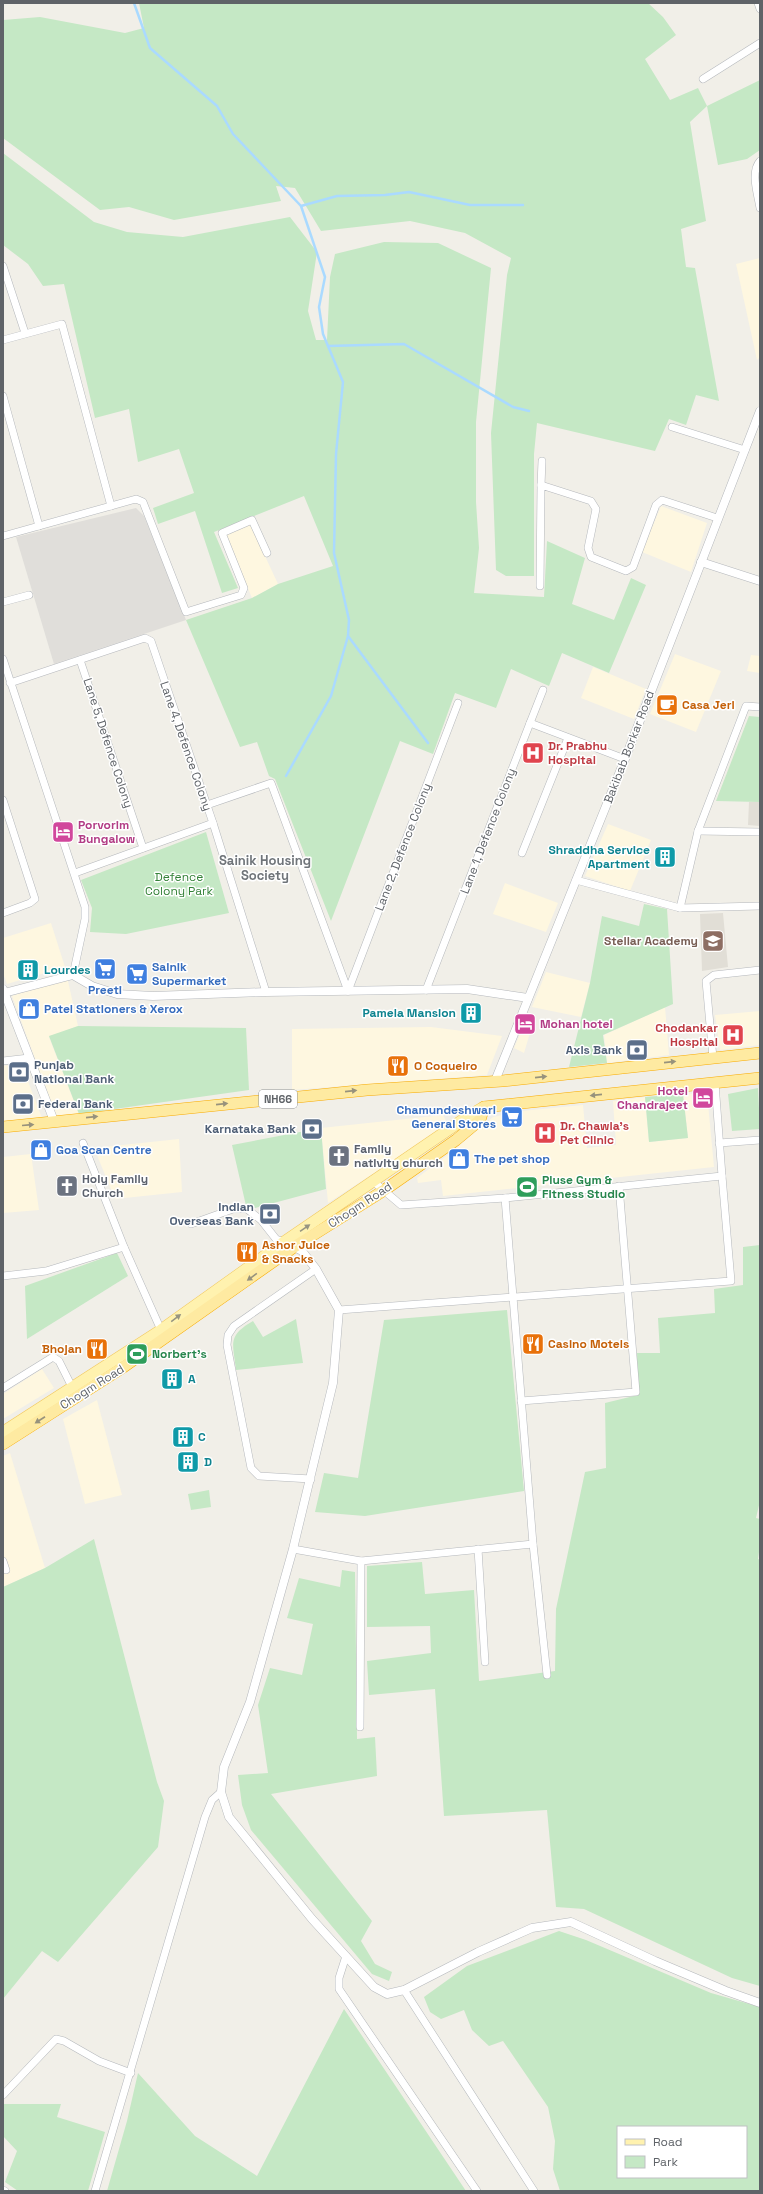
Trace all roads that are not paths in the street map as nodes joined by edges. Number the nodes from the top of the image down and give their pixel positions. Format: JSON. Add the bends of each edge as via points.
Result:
{"nodes":[{"id":1,"x":758,"y":3,"type":"edge"},
{"id":2,"x":760,"y":9,"type":"edge"},
{"id":3,"x":760,"y":43,"type":"edge"},
{"id":4,"x":703,"y":79,"type":"dead end"},
{"id":5,"x":760,"y":161,"type":"edge"},
{"id":6,"x":760,"y":208,"type":"edge"},
{"id":7,"x":3,"y":266,"type":"edge"},
{"id":8,"x":25,"y":333,"type":"junction"},
{"id":9,"x":3,"y":340,"type":"edge"},
{"id":10,"x":3,"y":396,"type":"edge"},
{"id":11,"x":760,"y":411,"type":"edge"},
{"id":12,"x":672,"y":427,"type":"dead end"},
{"id":13,"x":745,"y":450,"type":"junction"},
{"id":14,"x":542,"y":461,"type":"dead end"},
{"id":15,"x":541,"y":484,"type":"junction"},
{"id":16,"x":111,"y":506,"type":"junction"},
{"id":17,"x":717,"y":518,"type":"junction"},
{"id":18,"x":39,"y":526,"type":"junction"},
{"id":19,"x":3,"y":536,"type":"edge"},
{"id":20,"x":267,"y":553,"type":"dead end"},
{"id":21,"x":701,"y":562,"type":"junction"},
{"id":22,"x":760,"y":581,"type":"edge"},
{"id":23,"x":540,"y":586,"type":"dead end"},
{"id":24,"x":29,"y":595,"type":"dead end"},
{"id":25,"x":3,"y":602,"type":"edge"},
{"id":26,"x":3,"y":659,"type":"edge"},
{"id":27,"x":80,"y":660,"type":"junction"},
{"id":28,"x":10,"y":683,"type":"junction"},
{"id":29,"x":543,"y":690,"type":"dead end"},
{"id":30,"x":458,"y":703,"type":"dead end"},
{"id":31,"x":760,"y":707,"type":"edge"},
{"id":32,"x":530,"y":723,"type":"junction"},
{"id":33,"x":568,"y":738,"type":"junction"},
{"id":34,"x":625,"y":759,"type":"junction"},
{"id":35,"x":3,"y":800,"type":"edge"},
{"id":36,"x":207,"y":805,"type":"junction"},
{"id":37,"x":213,"y":824,"type":"junction"},
{"id":38,"x":698,"y":831,"type":"junction"},
{"id":39,"x":760,"y":832,"type":"edge"},
{"id":40,"x":143,"y":848,"type":"junction"},
{"id":41,"x":522,"y":853,"type":"dead end"},
{"id":42,"x":75,"y":873,"type":"junction"},
{"id":43,"x":576,"y":880,"type":"junction"},
{"id":44,"x":760,"y":906,"type":"edge"},
{"id":45,"x":680,"y":908,"type":"junction"},
{"id":46,"x":3,"y":913,"type":"edge"},
{"id":47,"x":760,"y":970,"type":"edge"},
{"id":48,"x":73,"y":975,"type":"junction"},
{"id":49,"x":426,"y":990,"type":"junction"},
{"id":50,"x":4,"y":991,"type":"edge"},
{"id":51,"x":348,"y":991,"type":"junction"},
{"id":52,"x":266,"y":992,"type":"junction"},
{"id":53,"x":528,"y":998,"type":"junction"},
{"id":54,"x":760,"y":1053,"type":"edge"},
{"id":55,"x":29,"y":1058,"type":"junction"},
{"id":56,"x":713,"y":1058,"type":"junction"},
{"id":57,"x":3,"y":1061,"type":"edge"},
{"id":58,"x":760,"y":1078,"type":"edge"},
{"id":59,"x":495,"y":1081,"type":"junction"},
{"id":60,"x":715,"y":1083,"type":"junction"},
{"id":61,"x":484,"y":1107,"type":"junction"},
{"id":62,"x":54,"y":1121,"type":"junction"},
{"id":63,"x":3,"y":1127,"type":"edge"},
{"id":64,"x":760,"y":1140,"type":"edge"},
{"id":65,"x":83,"y":1143,"type":"dead end"},
{"id":66,"x":719,"y":1143,"type":"junction"},
{"id":67,"x":722,"y":1176,"type":"junction"},
{"id":68,"x":374,"y":1182,"type":"junction"},
{"id":69,"x":619,"y":1186,"type":"junction"},
{"id":70,"x":383,"y":1191,"type":"junction"},
{"id":71,"x":505,"y":1198,"type":"junction"},
{"id":72,"x":191,"y":1224,"type":"dead end"},
{"id":73,"x":289,"y":1244,"type":"junction"},
{"id":74,"x":124,"y":1247,"type":"junction"},
{"id":75,"x":316,"y":1268,"type":"junction"},
{"id":76,"x":3,"y":1276,"type":"edge"},
{"id":77,"x":628,"y":1289,"type":"junction"},
{"id":78,"x":513,"y":1299,"type":"junction"},
{"id":79,"x":339,"y":1310,"type":"junction"},
{"id":80,"x":161,"y":1330,"type":"junction"},
{"id":81,"x":72,"y":1387,"type":"junction"},
{"id":82,"x":3,"y":1388,"type":"edge"},
{"id":83,"x":521,"y":1401,"type":"junction"},
{"id":84,"x":3,"y":1432,"type":"edge"},
{"id":85,"x":3,"y":1444,"type":"edge"},
{"id":86,"x":311,"y":1479,"type":"junction"},
{"id":87,"x":533,"y":1544,"type":"junction"},
{"id":88,"x":293,"y":1549,"type":"junction"},
{"id":89,"x":478,"y":1549,"type":"junction"},
{"id":90,"x":3,"y":1561,"type":"edge"},
{"id":91,"x":361,"y":1561,"type":"junction"},
{"id":92,"x":6,"y":1570,"type":"dead end"},
{"id":93,"x":485,"y":1662,"type":"dead end"},
{"id":94,"x":546,"y":1675,"type":"dead end"},
{"id":95,"x":360,"y":1727,"type":"dead end"},
{"id":96,"x":221,"y":1792,"type":"junction"},
{"id":97,"x":346,"y":1956,"type":"junction"},
{"id":98,"x":404,"y":1990,"type":"junction"},
{"id":99,"x":760,"y":2003,"type":"edge"},
{"id":100,"x":131,"y":2073,"type":"junction"},
{"id":101,"x":3,"y":2095,"type":"edge"},
{"id":102,"x":95,"y":2191,"type":"edge"},
{"id":103,"x":476,"y":2191,"type":"edge"},
{"id":104,"x":534,"y":2191,"type":"edge"}],
"edges":[{"from":1,"to":2,"type":"street"},
{"from":3,"to":4,"type":"street"},
{"from":5,"to":6,"type":"street","via":[[755,179]]},
{"from":7,"to":8,"type":"street"},
{"from":8,"to":9,"type":"street"},
{"from":8,"to":16,"type":"street","via":[[62,324]]},
{"from":10,"to":18,"type":"street"},
{"from":11,"to":13,"type":"street","name":"Bakibab Borkar Road"},
{"from":12,"to":13,"type":"street"},
{"from":13,"to":17,"type":"street","name":"Bakibab Borkar Road"},
{"from":14,"to":15,"type":"street"},
{"from":15,"to":17,"type":"street","via":[[590,501],[596,509],[588,548],[591,557],[626,571],[633,567],[656,505],[662,500]]},
{"from":15,"to":23,"type":"street"},
{"from":16,"to":18,"type":"street"},
{"from":16,"to":20,"type":"street","via":[[136,499],[143,502],[186,612],[241,594],[244,588],[222,533],[252,520]]},
{"from":17,"to":21,"type":"street","name":"Bakibab Borkar Road"},
{"from":18,"to":19,"type":"street"},
{"from":21,"to":22,"type":"street"},
{"from":21,"to":34,"type":"street","name":"Bakibab Borkar Road"},
{"from":24,"to":25,"type":"street"},
{"from":26,"to":28,"type":"street"},
{"from":27,"to":28,"type":"street","name":"Lane 4, Defence Colony"},
{"from":27,"to":36,"type":"street","name":"Lane 4, Defence Colony","via":[[145,638],[151,641]]},
{"from":27,"to":40,"type":"street","name":"Lane 5, Defence Colony"},
{"from":28,"to":42,"type":"street"},
{"from":29,"to":32,"type":"street","name":"Lane 1, Defence Colony"},
{"from":30,"to":51,"type":"street","name":"Lane 2, Defence Colony"},
{"from":31,"to":38,"type":"street","via":[[746,706]]},
{"from":32,"to":33,"type":"street"},
{"from":32,"to":49,"type":"street","name":"Lane 1, Defence Colony"},
{"from":33,"to":34,"type":"street"},
{"from":33,"to":41,"type":"street"},
{"from":34,"to":43,"type":"street","name":"Bakibab Borkar Road"},
{"from":35,"to":46,"type":"street","via":[[35,899],[30,904]]},
{"from":36,"to":37,"type":"street","name":"Lane 4, Defence Colony"},
{"from":36,"to":51,"type":"street","via":[[271,784]]},
{"from":37,"to":40,"type":"street"},
{"from":37,"to":52,"type":"street","name":"Lane 4, Defence Colony"},
{"from":38,"to":39,"type":"street"},
{"from":38,"to":45,"type":"street"},
{"from":40,"to":42,"type":"street"},
{"from":42,"to":48,"type":"street","via":[[85,907],[85,919]]},
{"from":43,"to":45,"type":"street"},
{"from":43,"to":53,"type":"street","name":"Bakibab Borkar Road"},
{"from":44,"to":45,"type":"street"},
{"from":47,"to":56,"type":"street","via":[[714,975],[706,980]]},
{"from":48,"to":50,"type":"street"},
{"from":48,"to":52,"type":"street","via":[[92,986],[117,994],[152,996]]},
{"from":49,"to":51,"type":"street"},
{"from":49,"to":53,"type":"street","via":[[467,989]]},
{"from":50,"to":55,"type":"street"},
{"from":51,"to":52,"type":"street"},
{"from":53,"to":59,"type":"street","name":"Bakibab Borkar Road"},
{"from":54,"to":56,"type":"highway","number":"NH66"},
{"from":55,"to":57,"type":"street"},
{"from":55,"to":62,"type":"street"},
{"from":59,"to":56,"type":"highway","number":"NH66","one_way":true},
{"from":58,"to":60,"type":"highway"},
{"from":62,"to":59,"type":"highway","number":"NH66","one_way":true,"via":[[367,1090]]},
{"from":60,"to":61,"type":"highway","one_way":true},
{"from":60,"to":66,"type":"street"},
{"from":61,"to":68,"type":"main road","name":"Chogm Road"},
{"from":61,"to":70,"type":"highway","name":"Chogm Road","via":[[480,1120],[471,1130]]},
{"from":63,"to":62,"type":"highway","number":"NH66","one_way":true},
{"from":64,"to":66,"type":"street"},
{"from":65,"to":74,"type":"street"},
{"from":66,"to":67,"type":"street"},
{"from":67,"to":69,"type":"street"},
{"from":67,"to":77,"type":"street","via":[[731,1281]]},
{"from":68,"to":70,"type":"street"},
{"from":73,"to":68,"type":"main road","name":"Chogm Road","one_way":true},
{"from":69,"to":71,"type":"street"},
{"from":69,"to":77,"type":"street"},
{"from":70,"to":71,"type":"street","via":[[401,1205]]},
{"from":70,"to":73,"type":"highway","name":"Chogm Road"},
{"from":71,"to":78,"type":"street"},
{"from":72,"to":73,"type":"street","via":[[240,1208],[252,1212],[269,1228],[276,1240]]},
{"from":73,"to":75,"type":"street","via":[[302,1250]]},
{"from":80,"to":73,"type":"main road","name":"Chogm Road","one_way":true},
{"from":73,"to":85,"type":"highway","name":"Chogm Road","one_way":true,"via":[[122,1368]]},
{"from":74,"to":76,"type":"street","via":[[46,1272]]},
{"from":74,"to":80,"type":"street"},
{"from":75,"to":79,"type":"street"},
{"from":75,"to":86,"type":"street","via":[[234,1326],[228,1335],[227,1345],[253,1472],[259,1476]]},
{"from":77,"to":78,"type":"street"},
{"from":77,"to":83,"type":"street","via":[[636,1392]]},
{"from":78,"to":79,"type":"street"},
{"from":78,"to":83,"type":"street"},
{"from":79,"to":86,"type":"street","via":[[332,1383]]},
{"from":80,"to":81,"type":"main road","name":"Chogm Road"},
{"from":81,"to":82,"type":"street","via":[[59,1361],[53,1357]]},
{"from":81,"to":84,"type":"main road","name":"Chogm Road"},
{"from":83,"to":87,"type":"street"},
{"from":86,"to":88,"type":"street"},
{"from":87,"to":89,"type":"street"},
{"from":87,"to":94,"type":"street"},
{"from":88,"to":91,"type":"street"},
{"from":88,"to":96,"type":"street","via":[[250,1702],[224,1767]]},
{"from":89,"to":91,"type":"street"},
{"from":89,"to":93,"type":"street"},
{"from":90,"to":92,"type":"street"},
{"from":91,"to":95,"type":"street"},
{"from":96,"to":97,"type":"street","via":[[229,1817],[312,1919]]},
{"from":96,"to":100,"type":"street","via":[[212,1800],[205,1817]]},
{"from":97,"to":98,"type":"street","via":[[374,1987],[387,1994]]},
{"from":97,"to":103,"type":"street","via":[[339,1978],[339,1989]]},
{"from":98,"to":99,"type":"street","via":[[532,1928],[571,1922],[726,1992]]},
{"from":98,"to":104,"type":"street"},
{"from":100,"to":101,"type":"street","via":[[99,2061],[56,2039]]},
{"from":100,"to":102,"type":"street"}]}
